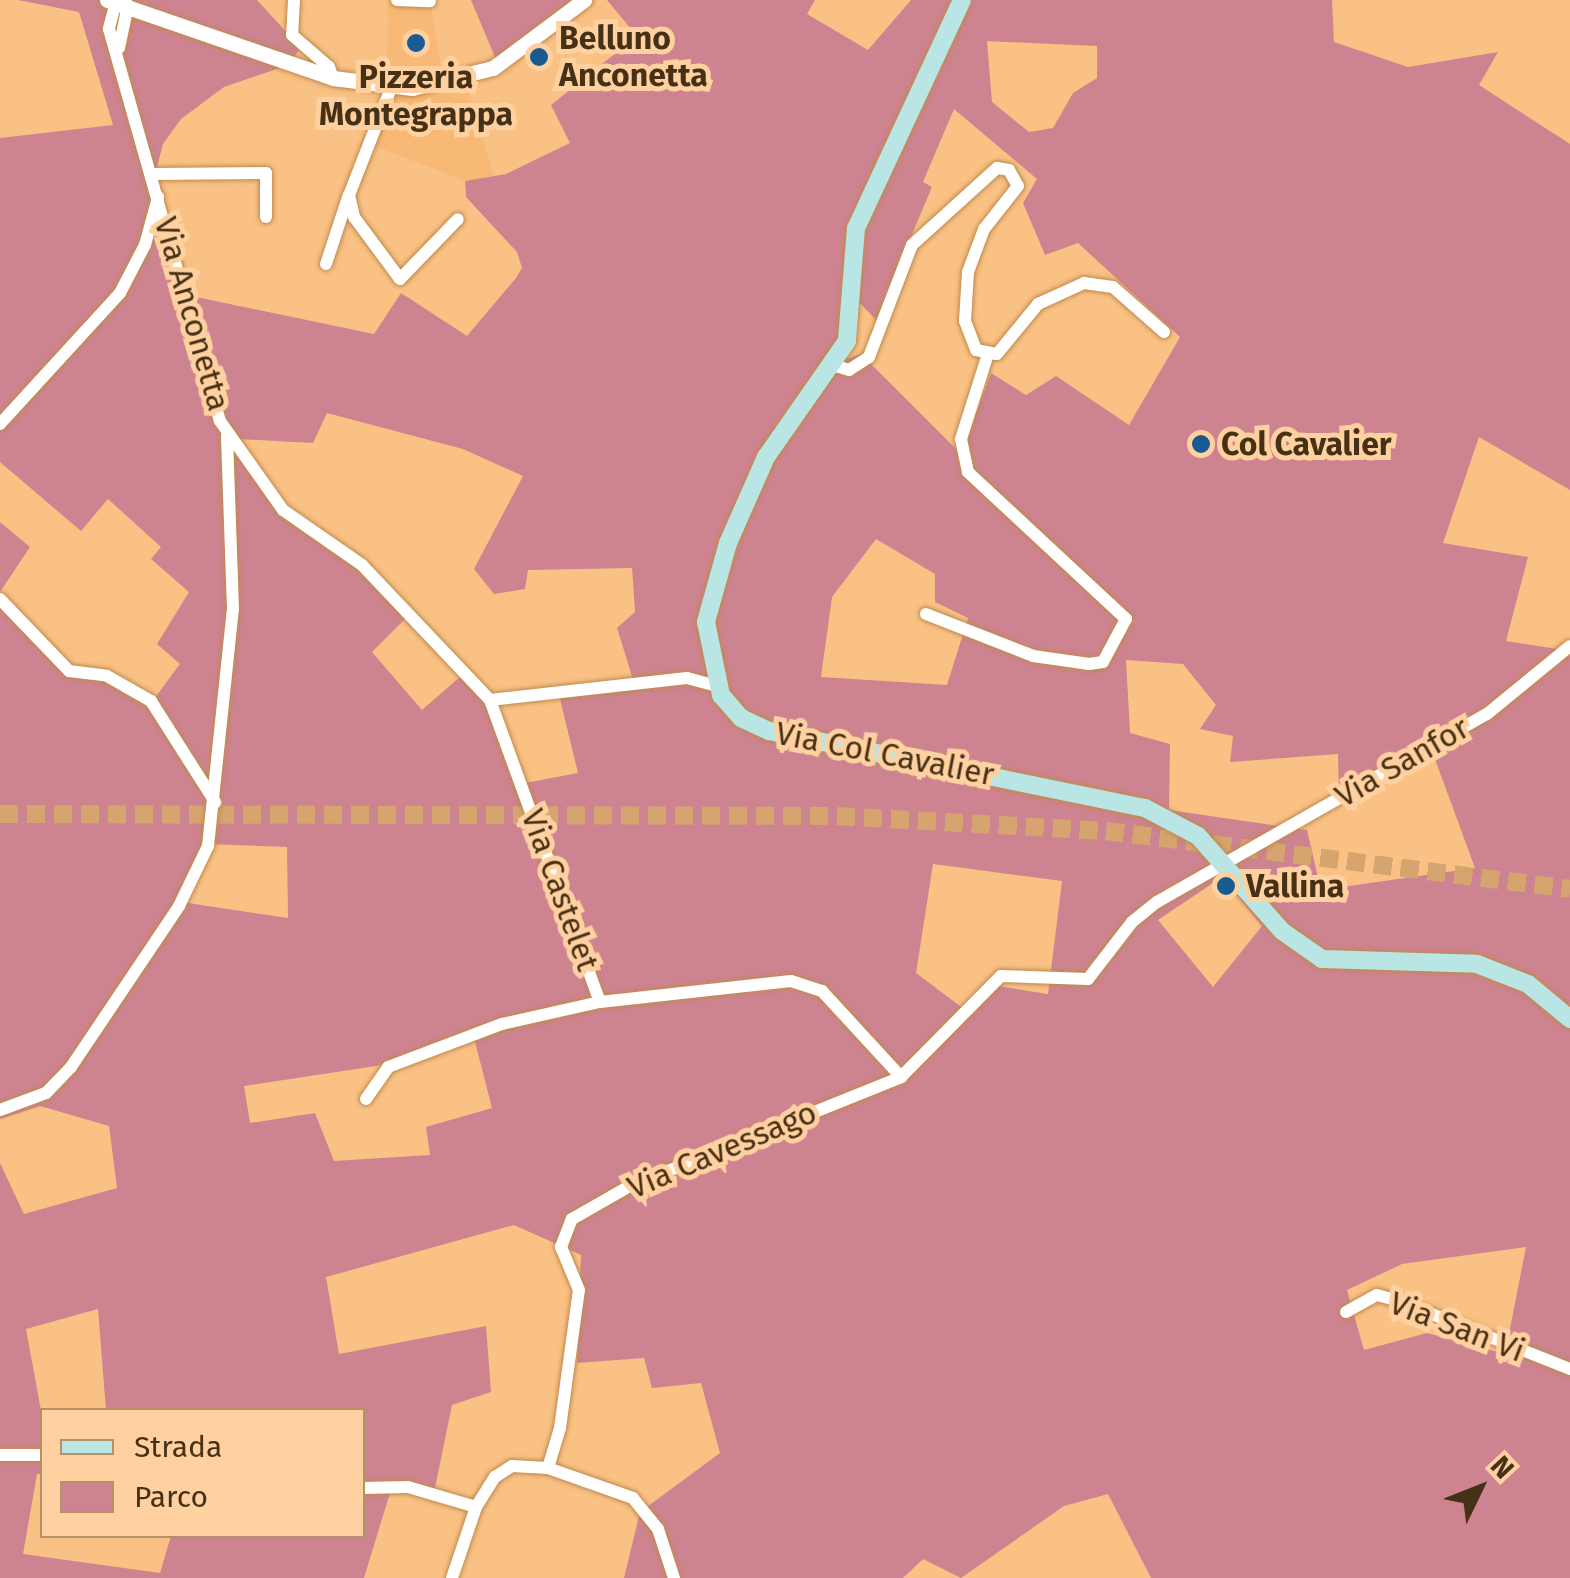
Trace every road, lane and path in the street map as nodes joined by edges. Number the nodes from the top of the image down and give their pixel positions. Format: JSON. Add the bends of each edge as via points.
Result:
{"nodes":[{"id":1,"x":294,"y":0,"type":"edge"},
{"id":2,"x":397,"y":0,"type":"edge"},
{"id":3,"x":584,"y":0,"type":"edge"},
{"id":4,"x":962,"y":0,"type":"edge"},
{"id":5,"x":430,"y":1,"type":"edge"},
{"id":6,"x":117,"y":2,"type":"edge"},
{"id":7,"x":333,"y":78,"type":"junction"},
{"id":8,"x":392,"y":88,"type":"junction"},
{"id":9,"x":153,"y":174,"type":"junction"},
{"id":10,"x":158,"y":195,"type":"junction"},
{"id":11,"x":349,"y":195,"type":"junction"},
{"id":12,"x":266,"y":217,"type":"dead end"},
{"id":13,"x":458,"y":218,"type":"dead end"},
{"id":14,"x":326,"y":264,"type":"dead end"},
{"id":15,"x":1164,"y":332,"type":"dead end"},
{"id":16,"x":987,"y":356,"type":"junction"},
{"id":17,"x":832,"y":365,"type":"junction"},
{"id":18,"x":0,"y":424,"type":"edge"},
{"id":19,"x":227,"y":433,"type":"junction"},
{"id":20,"x":0,"y":599,"type":"edge"},
{"id":21,"x":926,"y":614,"type":"dead end"},
{"id":22,"x":1570,"y":646,"type":"edge"},
{"id":23,"x":717,"y":686,"type":"junction"},
{"id":24,"x":490,"y":700,"type":"junction"},
{"id":25,"x":215,"y":802,"type":"junction"},
{"id":26,"x":1225,"y":865,"type":"junction"},
{"id":27,"x":600,"y":1002,"type":"junction"},
{"id":28,"x":1570,"y":1019,"type":"edge"},
{"id":29,"x":900,"y":1077,"type":"junction"},
{"id":30,"x":366,"y":1099,"type":"dead end"},
{"id":31,"x":0,"y":1110,"type":"edge"},
{"id":32,"x":1346,"y":1312,"type":"dead end"},
{"id":33,"x":1570,"y":1369,"type":"edge"},
{"id":34,"x":0,"y":1455,"type":"edge"},
{"id":35,"x":40,"y":1455,"type":"edge"},
{"id":36,"x":548,"y":1468,"type":"junction"},
{"id":37,"x":365,"y":1488,"type":"edge"},
{"id":38,"x":476,"y":1507,"type":"junction"},
{"id":39,"x":452,"y":1578,"type":"edge"},
{"id":40,"x":674,"y":1578,"type":"edge"}],
"edges":[{"from":1,"to":7,"type":"street","via":[[292,36],[330,67]]},
{"from":2,"to":5,"type":"street"},
{"from":3,"to":8,"type":"street","via":[[483,72],[442,86]]},
{"from":4,"to":17,"type":"main road","via":[[856,228],[852,324]]},
{"from":6,"to":7,"type":"street"},
{"from":6,"to":9,"type":"street","name":"Via Anconetta","via":[[118,48]]},
{"from":7,"to":8,"type":"street"},
{"from":8,"to":11,"type":"street"},
{"from":9,"to":10,"type":"street","name":"Via Anconetta"},
{"from":9,"to":12,"type":"street","name":"Via Anconetta","via":[[266,173]]},
{"from":10,"to":18,"type":"street","name":"Via Anconetta","via":[[146,245],[120,292]]},
{"from":10,"to":19,"type":"street","name":"Via Anconetta"},
{"from":11,"to":13,"type":"street","via":[[354,217],[400,279]]},
{"from":11,"to":14,"type":"street"},
{"from":15,"to":16,"type":"street","via":[[1113,287],[1084,283],[1045,298],[1000,351]]},
{"from":16,"to":17,"type":"street","via":[[967,332],[964,296],[979,238],[1016,191],[1014,174],[1003,168],[986,175],[912,245],[869,357],[848,370]]},
{"from":16,"to":21,"type":"street","via":[[962,439],[964,465],[992,501],[1126,618],[1103,662],[1089,664],[1033,656]]},
{"from":17,"to":23,"type":"main road","via":[[766,458],[728,543],[706,622]]},
{"from":19,"to":24,"type":"street","name":"Via Castelet","via":[[291,518],[372,574]]},
{"from":19,"to":25,"type":"street","via":[[233,610]]},
{"from":20,"to":25,"type":"street","via":[[69,671],[110,678],[156,705]]},
{"from":22,"to":26,"type":"street","name":"Via Sanfor","via":[[1487,714]]},
{"from":23,"to":24,"type":"street","via":[[687,678]]},
{"from":23,"to":26,"type":"main road","name":"Via Col Cavalier","via":[[759,728],[1144,808],[1198,836]]},
{"from":24,"to":27,"type":"street","name":"Via Castelet"},
{"from":25,"to":31,"type":"street","via":[[192,882],[70,1066],[46,1093]]},
{"from":26,"to":28,"type":"main road","name":"Via Col Cavalier","via":[[1282,931],[1322,959],[1477,964],[1528,984]]},
{"from":26,"to":29,"type":"street","name":"Via Cavessago","via":[[1144,911],[1088,980],[1001,976]]},
{"from":27,"to":29,"type":"street","via":[[791,981],[822,991]]},
{"from":27,"to":30,"type":"street","name":"Via Castelet","via":[[502,1024],[388,1067]]},
{"from":29,"to":36,"type":"street","name":"Via Cavessago","via":[[628,1187],[572,1219],[561,1248],[578,1290],[560,1428]]},
{"from":32,"to":33,"type":"street","name":"Via San Vi","via":[[1377,1295]]},
{"from":34,"to":35,"type":"street"},
{"from":36,"to":38,"type":"street","via":[[502,1472]]},
{"from":36,"to":40,"type":"street","via":[[634,1498],[658,1528]]},
{"from":37,"to":38,"type":"street","via":[[408,1486]]},
{"from":38,"to":39,"type":"street"}]}
